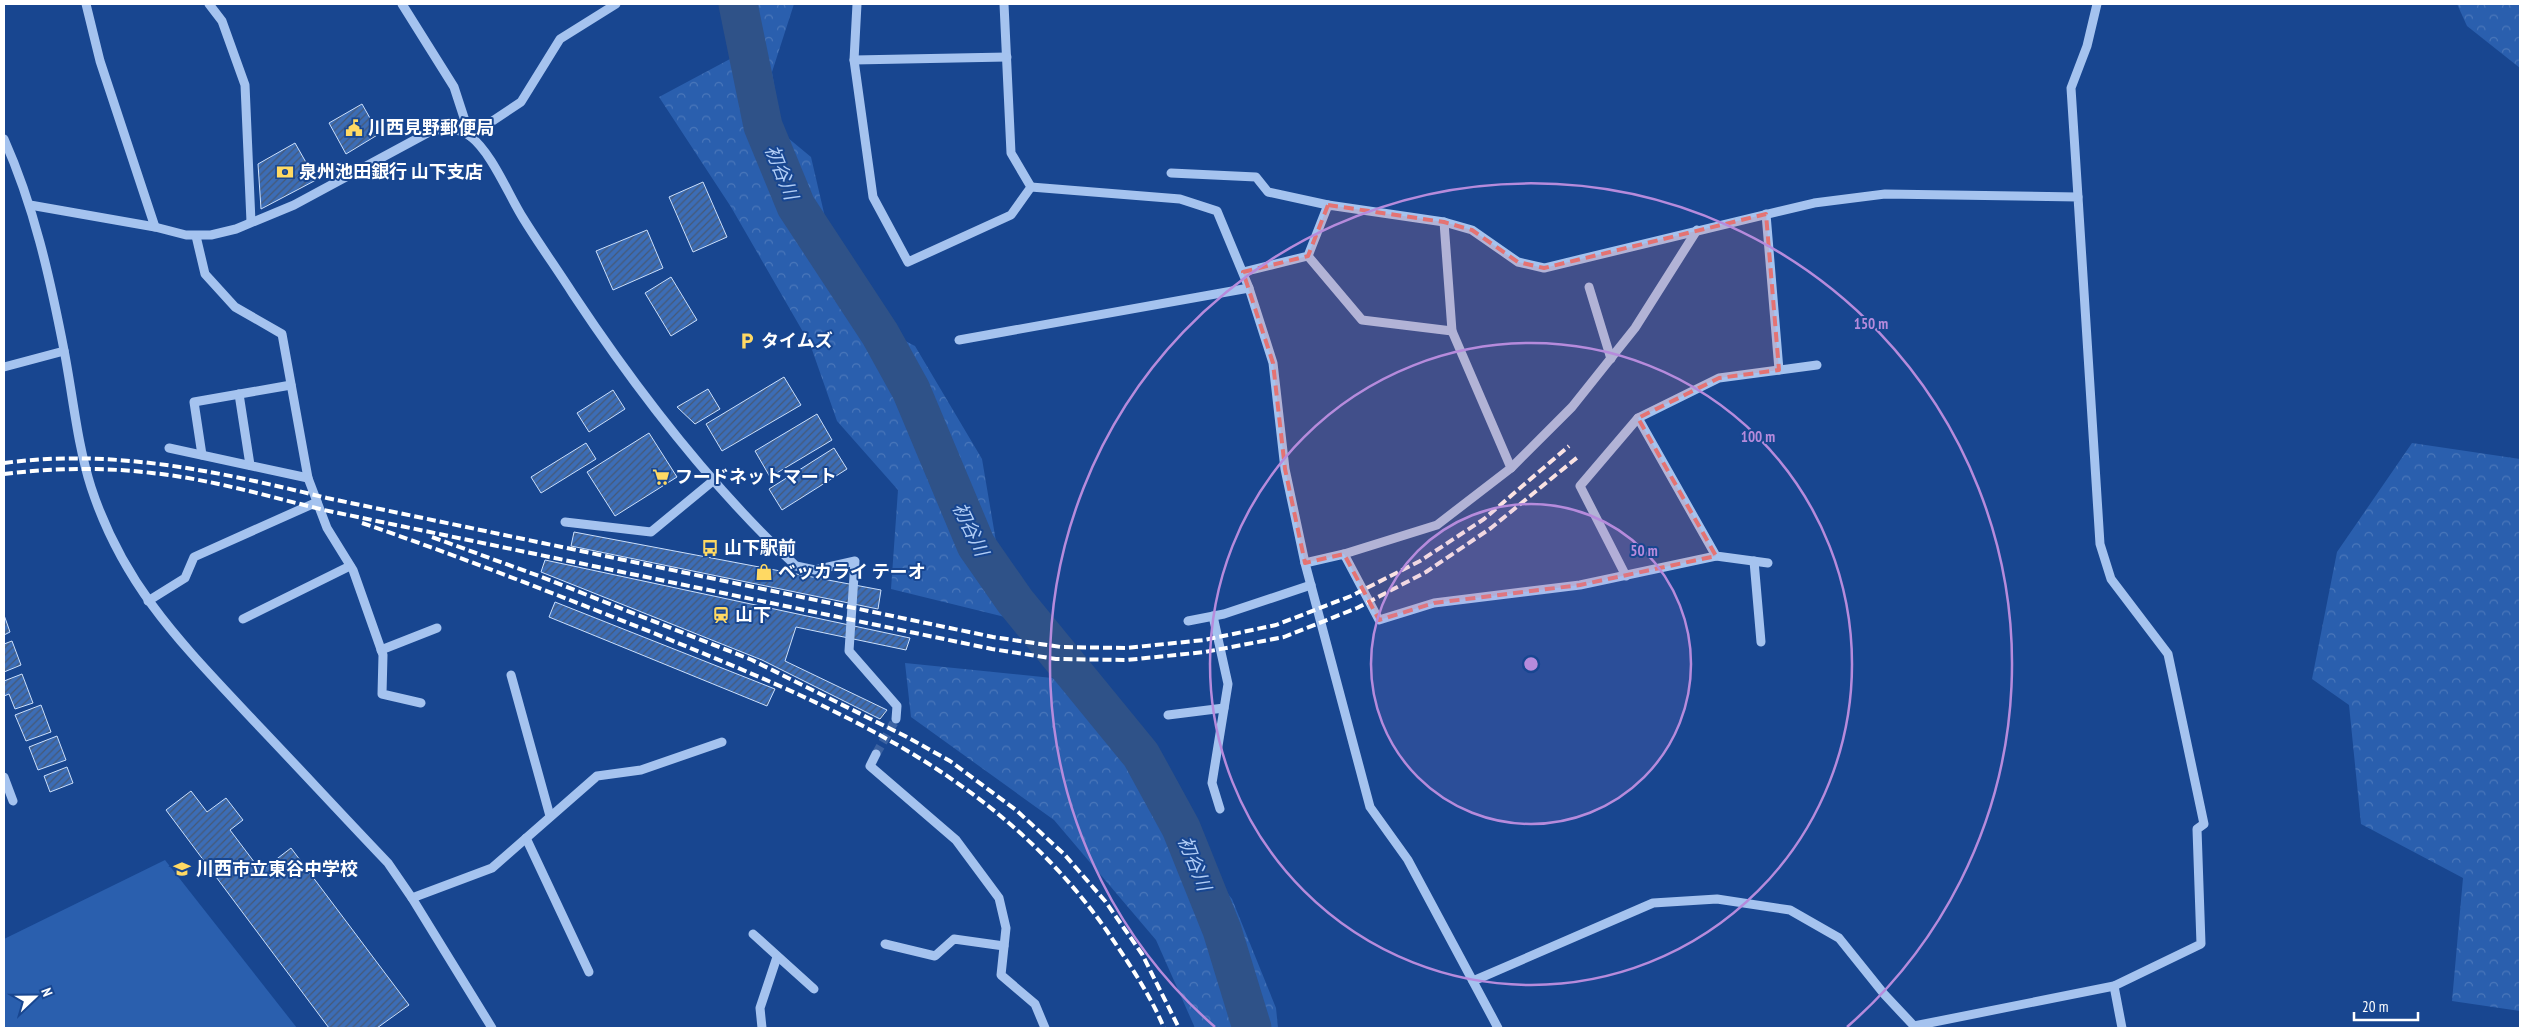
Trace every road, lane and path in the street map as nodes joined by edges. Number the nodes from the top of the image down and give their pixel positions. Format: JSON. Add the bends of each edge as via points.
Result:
{"nodes":[{"id":1,"x":86,"y":4,"type":"edge"},
{"id":2,"x":209,"y":4,"type":"edge"},
{"id":3,"x":402,"y":4,"type":"edge"},
{"id":4,"x":616,"y":4,"type":"edge"},
{"id":5,"x":857,"y":4,"type":"edge"},
{"id":6,"x":1004,"y":4,"type":"edge"},
{"id":7,"x":2097,"y":4,"type":"edge"},
{"id":8,"x":1007,"y":57,"type":"junction"},
{"id":9,"x":854,"y":60,"type":"junction"},
{"id":10,"x":470,"y":136,"type":"junction"},
{"id":11,"x":4,"y":139,"type":"edge"},
{"id":12,"x":1171,"y":173,"type":"dead end"},
{"id":13,"x":1031,"y":187,"type":"junction"},
{"id":14,"x":2078,"y":197,"type":"junction"},
{"id":15,"x":30,"y":205,"type":"junction"},
{"id":16,"x":1328,"y":205,"type":"junction"},
{"id":17,"x":1766,"y":214,"type":"junction"},
{"id":18,"x":251,"y":222,"type":"junction"},
{"id":19,"x":1444,"y":222,"type":"junction"},
{"id":20,"x":155,"y":227,"type":"junction"},
{"id":21,"x":1697,"y":230,"type":"junction"},
{"id":22,"x":196,"y":236,"type":"junction"},
{"id":23,"x":1308,"y":256,"type":"junction"},
{"id":24,"x":1243,"y":272,"type":"junction"},
{"id":25,"x":1589,"y":287,"type":"dead end"},
{"id":26,"x":1249,"y":288,"type":"junction"},
{"id":27,"x":1452,"y":331,"type":"junction"},
{"id":28,"x":959,"y":340,"type":"dead end"},
{"id":29,"x":64,"y":351,"type":"junction"},
{"id":30,"x":1611,"y":359,"type":"junction"},
{"id":31,"x":1817,"y":365,"type":"dead end"},
{"id":32,"x":4,"y":367,"type":"edge"},
{"id":33,"x":1780,"y":370,"type":"junction"},
{"id":34,"x":291,"y":385,"type":"junction"},
{"id":35,"x":239,"y":394,"type":"junction"},
{"id":36,"x":1638,"y":418,"type":"junction"},
{"id":37,"x":169,"y":448,"type":"dead end"},
{"id":38,"x":202,"y":455,"type":"junction"},
{"id":39,"x":250,"y":465,"type":"junction"},
{"id":40,"x":1511,"y":468,"type":"junction"},
{"id":41,"x":308,"y":478,"type":"junction"},
{"id":42,"x":714,"y":480,"type":"junction"},
{"id":43,"x":317,"y":502,"type":"junction"},
{"id":44,"x":565,"y":522,"type":"dead end"},
{"id":45,"x":1344,"y":554,"type":"junction"},
{"id":46,"x":1716,"y":556,"type":"junction"},
{"id":47,"x":1754,"y":561,"type":"junction"},
{"id":48,"x":1305,"y":563,"type":"junction"},
{"id":49,"x":1768,"y":563,"type":"dead end"},
{"id":50,"x":350,"y":566,"type":"junction"},
{"id":51,"x":1626,"y":576,"type":"junction"},
{"id":52,"x":1311,"y":585,"type":"junction"},
{"id":53,"x":148,"y":601,"type":"junction"},
{"id":54,"x":1213,"y":616,"type":"junction"},
{"id":55,"x":243,"y":619,"type":"dead end"},
{"id":56,"x":1188,"y":621,"type":"dead end"},
{"id":57,"x":437,"y":628,"type":"dead end"},
{"id":58,"x":1762,"y":642,"type":"dead end"},
{"id":59,"x":381,"y":650,"type":"junction"},
{"id":60,"x":511,"y":675,"type":"dead end"},
{"id":61,"x":421,"y":703,"type":"dead end"},
{"id":62,"x":1224,"y":708,"type":"junction"},
{"id":63,"x":1168,"y":715,"type":"dead end"},
{"id":64,"x":896,"y":719,"type":"dead end"},
{"id":65,"x":722,"y":742,"type":"dead end"},
{"id":66,"x":876,"y":754,"type":"tunnel mouth"},
{"id":67,"x":4,"y":777,"type":"edge"},
{"id":68,"x":13,"y":801,"type":"dead end"},
{"id":69,"x":1220,"y":809,"type":"dead end"},
{"id":70,"x":550,"y":816,"type":"junction"},
{"id":71,"x":526,"y":838,"type":"junction"},
{"id":72,"x":412,"y":898,"type":"junction"},
{"id":73,"x":753,"y":934,"type":"dead end"},
{"id":74,"x":885,"y":944,"type":"dead end"},
{"id":75,"x":1004,"y":946,"type":"junction"},
{"id":76,"x":777,"y":957,"type":"junction"},
{"id":77,"x":589,"y":972,"type":"dead end"},
{"id":78,"x":1473,"y":981,"type":"junction"},
{"id":79,"x":2114,"y":986,"type":"junction"},
{"id":80,"x":814,"y":989,"type":"dead end"},
{"id":81,"x":492,"y":1028,"type":"edge"},
{"id":82,"x":762,"y":1028,"type":"edge"},
{"id":83,"x":1045,"y":1028,"type":"edge"},
{"id":84,"x":1498,"y":1028,"type":"edge"},
{"id":85,"x":2122,"y":1028,"type":"edge"}],
"edges":[{"from":1,"to":20,"type":"street","via":[[100,61]]},
{"from":2,"to":18,"type":"street","via":[[222,21],[245,85]]},
{"from":3,"to":10,"type":"street","via":[[454,87]]},
{"from":4,"to":10,"type":"street","via":[[560,39],[521,102]]},
{"from":5,"to":9,"type":"street"},
{"from":6,"to":8,"type":"street"},
{"from":7,"to":14,"type":"street","via":[[2087,46],[2071,88]]},
{"from":8,"to":9,"type":"street"},
{"from":8,"to":13,"type":"street","via":[[1011,153]]},
{"from":9,"to":13,"type":"street","via":[[872,197],[908,262],[1011,215]]},
{"from":10,"to":18,"type":"street","via":[[446,129],[427,132],[302,201]]},
{"from":10,"to":42,"type":"street","via":[[483,151],[593,324],[652,407]]},
{"from":11,"to":15,"type":"street"},
{"from":12,"to":16,"type":"street","via":[[1256,177],[1268,192]]},
{"from":13,"to":24,"type":"street","via":[[1180,199],[1217,211]]},
{"from":14,"to":17,"type":"street","via":[[1885,194],[1814,203]]},
{"from":14,"to":79,"type":"street","via":[[2100,544],[2111,579],[2168,654],[2204,824],[2197,829],[2201,944]]},
{"from":15,"to":20,"type":"street"},
{"from":15,"to":29,"type":"street"},
{"from":16,"to":19,"type":"street"},
{"from":16,"to":23,"type":"street"},
{"from":17,"to":21,"type":"street"},
{"from":17,"to":33,"type":"street"},
{"from":18,"to":22,"type":"street","via":[[224,232]]},
{"from":19,"to":21,"type":"street","via":[[1472,230],[1518,262],[1544,268]]},
{"from":19,"to":27,"type":"street"},
{"from":20,"to":22,"type":"street"},
{"from":21,"to":30,"type":"street","via":[[1635,328]]},
{"from":22,"to":34,"type":"street","via":[[205,274],[235,307],[282,334]]},
{"from":23,"to":24,"type":"street"},
{"from":23,"to":27,"type":"street","via":[[1362,320]]},
{"from":24,"to":26,"type":"street"},
{"from":25,"to":30,"type":"street"},
{"from":26,"to":28,"type":"street"},
{"from":26,"to":48,"type":"street","via":[[1273,363],[1285,469]]},
{"from":27,"to":40,"type":"street"},
{"from":29,"to":32,"type":"street"},
{"from":29,"to":53,"type":"street","via":[[78,437],[91,487],[116,549]]},
{"from":30,"to":40,"type":"street","via":[[1572,407]]},
{"from":31,"to":33,"type":"street"},
{"from":33,"to":36,"type":"street","via":[[1719,378]]},
{"from":34,"to":35,"type":"street"},
{"from":34,"to":41,"type":"street"},
{"from":35,"to":38,"type":"street","via":[[194,402]]},
{"from":35,"to":39,"type":"street"},
{"from":36,"to":46,"type":"street"},
{"from":36,"to":51,"type":"street","via":[[1580,486]]},
{"from":37,"to":38,"type":"street"},
{"from":38,"to":39,"type":"street"},
{"from":39,"to":41,"type":"street"},
{"from":40,"to":45,"type":"street","via":[[1437,525]]},
{"from":41,"to":43,"type":"street"},
{"from":42,"to":44,"type":"street","via":[[651,532]]},
{"from":42,"to":64,"type":"street","via":[[796,566],[815,570],[855,561],[849,652],[897,706]]},
{"from":43,"to":50,"type":"street","via":[[327,528]]},
{"from":43,"to":53,"type":"street","via":[[194,557],[185,578]]},
{"from":45,"to":48,"type":"street"},
{"from":45,"to":51,"type":"street","via":[[1379,620],[1434,603],[1580,585]]},
{"from":46,"to":47,"type":"street"},
{"from":46,"to":51,"type":"street"},
{"from":47,"to":49,"type":"street"},
{"from":47,"to":58,"type":"street"},
{"from":48,"to":52,"type":"street"},
{"from":50,"to":55,"type":"street"},
{"from":50,"to":59,"type":"street"},
{"from":52,"to":54,"type":"street"},
{"from":52,"to":78,"type":"street","via":[[1370,807],[1408,860]]},
{"from":53,"to":72,"type":"street","via":[[180,642],[388,863]]},
{"from":54,"to":56,"type":"street"},
{"from":54,"to":62,"type":"street","via":[[1228,684]]},
{"from":57,"to":59,"type":"street"},
{"from":59,"to":61,"type":"street","via":[[382,694]]},
{"from":60,"to":70,"type":"street"},
{"from":62,"to":63,"type":"street"},
{"from":62,"to":69,"type":"street","via":[[1212,783]]},
{"from":65,"to":70,"type":"street","via":[[641,770],[597,776]]},
{"from":66,"to":75,"type":"street","via":[[870,766],[956,840],[1000,898],[1006,928]]},
{"from":67,"to":68,"type":"street"},
{"from":70,"to":71,"type":"street"},
{"from":71,"to":72,"type":"street","via":[[492,868]]},
{"from":71,"to":77,"type":"street"},
{"from":72,"to":81,"type":"street"},
{"from":73,"to":76,"type":"street"},
{"from":74,"to":75,"type":"street","via":[[936,956],[954,939]]},
{"from":75,"to":83,"type":"street","via":[[1001,975],[1035,1004]]},
{"from":76,"to":80,"type":"street"},
{"from":76,"to":82,"type":"street","via":[[760,1008]]},
{"from":78,"to":79,"type":"street","via":[[1653,903],[1717,899],[1790,910],[1839,938],[1914,1026]]},
{"from":78,"to":84,"type":"street"},
{"from":79,"to":85,"type":"street"}]}
